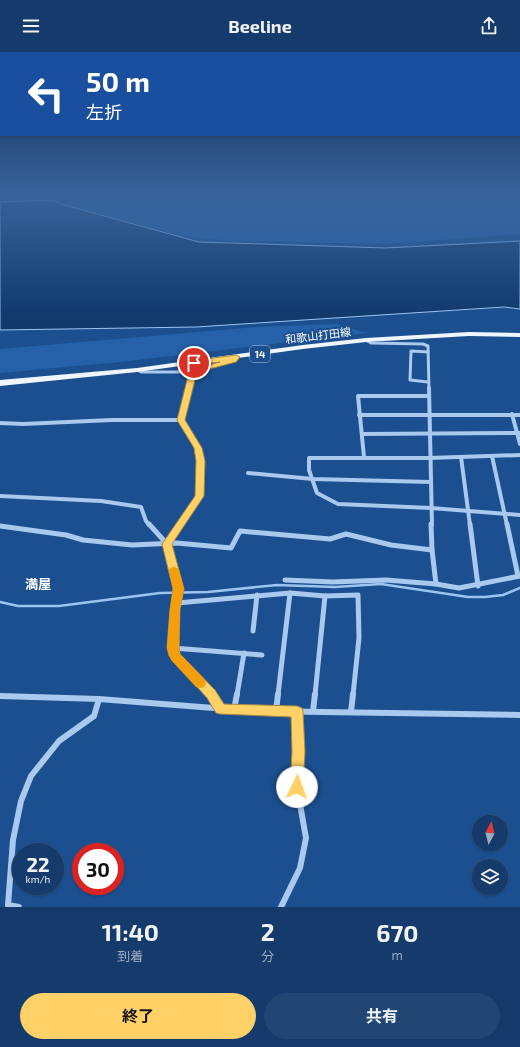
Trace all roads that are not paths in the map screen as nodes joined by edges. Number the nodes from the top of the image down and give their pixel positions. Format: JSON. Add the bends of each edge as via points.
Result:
{"nodes":[{"id":1,"x":520,"y":336,"type":"edge"},
{"id":2,"x":366,"y":340,"type":"junction"},
{"id":3,"x":428,"y":352,"type":"junction"},
{"id":4,"x":236,"y":357,"type":"junction"},
{"id":5,"x":137,"y":370,"type":"junction"},
{"id":6,"x":189,"y":372,"type":"junction"},
{"id":7,"x":428,"y":382,"type":"junction"},
{"id":8,"x":0,"y":383,"type":"edge"},
{"id":9,"x":428,"y":396,"type":"junction"},
{"id":10,"x":512,"y":414,"type":"junction"},
{"id":11,"x":520,"y":414,"type":"edge"},
{"id":12,"x":359,"y":415,"type":"junction"},
{"id":13,"x":429,"y":415,"type":"junction"},
{"id":14,"x":181,"y":420,"type":"junction"},
{"id":15,"x":0,"y":424,"type":"edge"},
{"id":16,"x":518,"y":433,"type":"edge"},
{"id":17,"x":362,"y":434,"type":"junction"},
{"id":18,"x":429,"y":435,"type":"junction"},
{"id":19,"x":520,"y":444,"type":"edge"},
{"id":20,"x":520,"y":455,"type":"edge"},
{"id":21,"x":492,"y":456,"type":"junction"},
{"id":22,"x":364,"y":457,"type":"junction"},
{"id":23,"x":461,"y":457,"type":"junction"},
{"id":24,"x":429,"y":458,"type":"junction"},
{"id":25,"x":248,"y":472,"type":"dead end"},
{"id":26,"x":313,"y":480,"type":"junction"},
{"id":27,"x":430,"y":482,"type":"junction"},
{"id":28,"x":0,"y":496,"type":"edge"},
{"id":29,"x":431,"y":508,"type":"junction"},
{"id":30,"x":468,"y":510,"type":"junction"},
{"id":31,"x":504,"y":513,"type":"junction"},
{"id":32,"x":520,"y":515,"type":"edge"},
{"id":33,"x":0,"y":526,"type":"edge"},
{"id":34,"x":167,"y":544,"type":"junction"},
{"id":35,"x":432,"y":550,"type":"junction"},
{"id":36,"x":519,"y":576,"type":"edge"},
{"id":37,"x":285,"y":580,"type":"dead end"},
{"id":38,"x":436,"y":584,"type":"junction"},
{"id":39,"x":478,"y":586,"type":"junction"},
{"id":40,"x":290,"y":593,"type":"junction"},
{"id":41,"x":257,"y":595,"type":"junction"},
{"id":42,"x":325,"y":596,"type":"junction"},
{"id":43,"x":177,"y":600,"type":"junction"},
{"id":44,"x":253,"y":631,"type":"dead end"},
{"id":45,"x":173,"y":648,"type":"junction"},
{"id":46,"x":244,"y":653,"type":"junction"},
{"id":47,"x":262,"y":655,"type":"dead end"},
{"id":48,"x":0,"y":696,"type":"edge"},
{"id":49,"x":99,"y":699,"type":"junction"},
{"id":50,"x":220,"y":709,"type":"junction"},
{"id":51,"x":234,"y":710,"type":"junction"},
{"id":52,"x":276,"y":711,"type":"junction"},
{"id":53,"x":297,"y":711,"type":"junction"},
{"id":54,"x":313,"y":712,"type":"junction"},
{"id":55,"x":351,"y":712,"type":"junction"},
{"id":56,"x":520,"y":714,"type":"edge"},
{"id":57,"x":19,"y":907,"type":"edge"},
{"id":58,"x":281,"y":907,"type":"edge"}],
"edges":[{"from":1,"to":2,"type":"main road","name":"和歌山打田線","number":"14","via":[[469,334]]},
{"from":2,"to":3,"type":"street","via":[[371,343],[423,344],[428,346]]},
{"from":2,"to":4,"type":"main road","name":"和歌山打田線","number":"14"},
{"from":3,"to":7,"type":"street"},
{"from":3,"to":7,"type":"street","via":[[411,351],[410,380]]},
{"from":4,"to":5,"type":"main road","name":"和歌山打田線","number":"14"},
{"from":4,"to":6,"type":"street","via":[[234,360]]},
{"from":5,"to":6,"type":"street"},
{"from":5,"to":8,"type":"main road","name":"和歌山打田線","number":"14"},
{"from":6,"to":14,"type":"street","via":[[192,376]]},
{"from":7,"to":9,"type":"street"},
{"from":9,"to":12,"type":"street","via":[[358,396]]},
{"from":9,"to":13,"type":"street"},
{"from":10,"to":11,"type":"street"},
{"from":10,"to":13,"type":"street"},
{"from":10,"to":16,"type":"street"},
{"from":12,"to":13,"type":"street"},
{"from":12,"to":17,"type":"street"},
{"from":13,"to":18,"type":"street"},
{"from":14,"to":15,"type":"street"},
{"from":14,"to":34,"type":"street","via":[[198,448],[201,461],[199,496]]},
{"from":16,"to":18,"type":"street"},
{"from":16,"to":19,"type":"street"},
{"from":17,"to":18,"type":"street"},
{"from":17,"to":22,"type":"street"},
{"from":18,"to":24,"type":"street"},
{"from":20,"to":21,"type":"street"},
{"from":21,"to":23,"type":"street"},
{"from":21,"to":31,"type":"street"},
{"from":22,"to":24,"type":"street"},
{"from":22,"to":26,"type":"street","via":[[308,458]]},
{"from":23,"to":24,"type":"street"},
{"from":23,"to":30,"type":"street"},
{"from":24,"to":27,"type":"street"},
{"from":25,"to":26,"type":"street"},
{"from":26,"to":27,"type":"street"},
{"from":26,"to":29,"type":"street","via":[[317,493],[338,504]]},
{"from":27,"to":29,"type":"street"},
{"from":28,"to":34,"type":"street","via":[[95,501],[141,508],[146,521]]},
{"from":29,"to":30,"type":"street"},
{"from":29,"to":35,"type":"street"},
{"from":30,"to":31,"type":"street"},
{"from":30,"to":39,"type":"street"},
{"from":31,"to":32,"type":"street"},
{"from":31,"to":36,"type":"street"},
{"from":33,"to":34,"type":"street","via":[[90,541],[132,545]]},
{"from":34,"to":35,"type":"street","via":[[231,548],[240,531],[330,539],[346,534],[391,545]]},
{"from":34,"to":43,"type":"street","via":[[179,589]]},
{"from":35,"to":38,"type":"street"},
{"from":36,"to":39,"type":"street"},
{"from":37,"to":38,"type":"street","via":[[386,580]]},
{"from":38,"to":39,"type":"street","via":[[459,588]]},
{"from":40,"to":41,"type":"street"},
{"from":40,"to":42,"type":"street"},
{"from":40,"to":52,"type":"street"},
{"from":41,"to":43,"type":"street"},
{"from":41,"to":44,"type":"street"},
{"from":42,"to":54,"type":"street"},
{"from":42,"to":55,"type":"street","via":[[358,595],[358,642]]},
{"from":43,"to":45,"type":"street"},
{"from":45,"to":46,"type":"street"},
{"from":45,"to":50,"type":"street","via":[[175,656],[211,694]]},
{"from":46,"to":47,"type":"street"},
{"from":46,"to":51,"type":"street"},
{"from":48,"to":49,"type":"street"},
{"from":49,"to":50,"type":"street"},
{"from":49,"to":57,"type":"street","via":[[94,716],[59,741],[31,776],[20,801],[13,840],[8,906]]},
{"from":50,"to":51,"type":"street"},
{"from":51,"to":52,"type":"street"},
{"from":52,"to":53,"type":"street"},
{"from":53,"to":54,"type":"street"},
{"from":53,"to":58,"type":"street","via":[[297,787],[306,838],[300,868]]},
{"from":54,"to":55,"type":"street"},
{"from":55,"to":56,"type":"street"}]}
